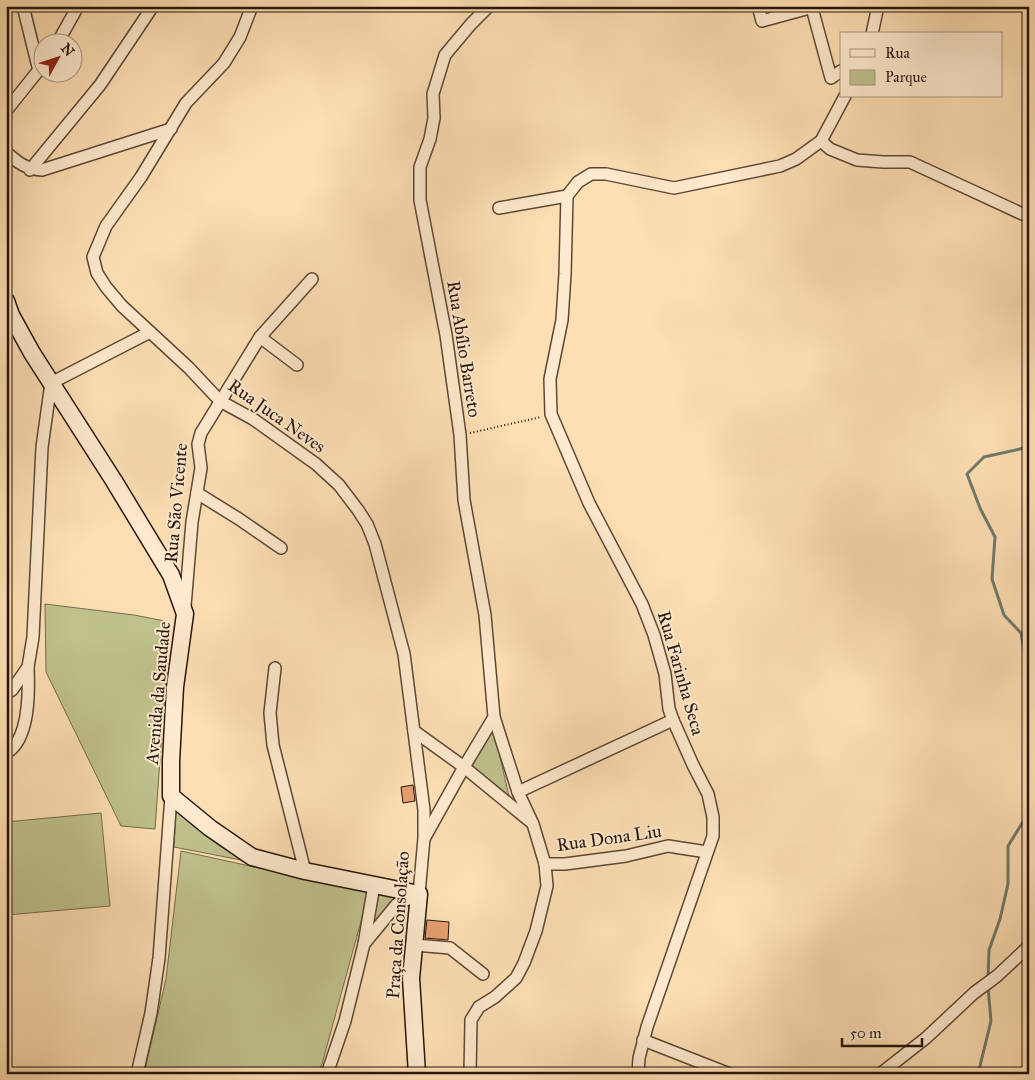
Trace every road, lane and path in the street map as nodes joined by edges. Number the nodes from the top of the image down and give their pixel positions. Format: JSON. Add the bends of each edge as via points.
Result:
{"nodes":[{"id":1,"x":23,"y":6,"type":"edge"},
{"id":2,"x":78,"y":6,"type":"edge"},
{"id":3,"x":153,"y":6,"type":"edge"},
{"id":4,"x":252,"y":6,"type":"edge"},
{"id":5,"x":489,"y":6,"type":"edge"},
{"id":6,"x":758,"y":6,"type":"edge"},
{"id":7,"x":878,"y":6,"type":"edge"},
{"id":8,"x":815,"y":7,"type":"edge"},
{"id":9,"x":64,"y":32,"type":"edge"},
{"id":10,"x":872,"y":32,"type":"edge"},
{"id":11,"x":32,"y":38,"type":"edge"},
{"id":12,"x":836,"y":74,"type":"edge"},
{"id":13,"x":32,"y":80,"type":"edge"},
{"id":14,"x":844,"y":98,"type":"edge"},
{"id":15,"x":6,"y":111,"type":"edge"},
{"id":16,"x":171,"y":129,"type":"junction"},
{"id":17,"x":821,"y":141,"type":"junction"},
{"id":18,"x":6,"y":152,"type":"edge"},
{"id":19,"x":30,"y":170,"type":"junction"},
{"id":20,"x":567,"y":196,"type":"junction"},
{"id":21,"x":499,"y":208,"type":"dead end"},
{"id":22,"x":1029,"y":217,"type":"edge"},
{"id":23,"x":312,"y":279,"type":"dead end"},
{"id":24,"x":6,"y":301,"type":"edge"},
{"id":25,"x":150,"y":332,"type":"junction"},
{"id":26,"x":260,"y":337,"type":"junction"},
{"id":27,"x":297,"y":365,"type":"dead end"},
{"id":28,"x":51,"y":383,"type":"junction"},
{"id":29,"x":220,"y":401,"type":"junction"},
{"id":30,"x":551,"y":414,"type":"junction"},
{"id":31,"x":460,"y":435,"type":"junction"},
{"id":32,"x":197,"y":493,"type":"junction"},
{"id":33,"x":281,"y":548,"type":"dead end"},
{"id":34,"x":185,"y":614,"type":"junction"},
{"id":35,"x":28,"y":667,"type":"junction"},
{"id":36,"x":275,"y":668,"type":"dead end"},
{"id":37,"x":6,"y":694,"type":"edge"},
{"id":38,"x":494,"y":717,"type":"junction"},
{"id":39,"x":672,"y":720,"type":"junction"},
{"id":40,"x":414,"y":731,"type":"junction"},
{"id":41,"x":6,"y":753,"type":"edge"},
{"id":42,"x":464,"y":767,"type":"junction"},
{"id":43,"x":518,"y":792,"type":"junction"},
{"id":44,"x":171,"y":796,"type":"junction"},
{"id":45,"x":533,"y":824,"type":"junction"},
{"id":46,"x":424,"y":838,"type":"junction"},
{"id":47,"x":707,"y":852,"type":"junction"},
{"id":48,"x":545,"y":864,"type":"junction"},
{"id":49,"x":305,"y":871,"type":"junction"},
{"id":50,"x":374,"y":885,"type":"junction"},
{"id":51,"x":419,"y":894,"type":"junction"},
{"id":52,"x":364,"y":944,"type":"junction"},
{"id":53,"x":415,"y":944,"type":"junction"},
{"id":54,"x":1029,"y":946,"type":"edge"},
{"id":55,"x":483,"y":974,"type":"dead end"},
{"id":56,"x":643,"y":1040,"type":"junction"},
{"id":57,"x":882,"y":1073,"type":"edge"},
{"id":58,"x":137,"y":1074,"type":"edge"},
{"id":59,"x":327,"y":1074,"type":"edge"},
{"id":60,"x":417,"y":1074,"type":"edge"},
{"id":61,"x":470,"y":1074,"type":"edge"},
{"id":62,"x":638,"y":1074,"type":"edge"},
{"id":63,"x":730,"y":1074,"type":"edge"}],
"edges":[{"from":1,"to":11,"type":"street"},
{"from":2,"to":9,"type":"street"},
{"from":3,"to":19,"type":"street","via":[[100,85]]},
{"from":4,"to":16,"type":"street","name":"Rua Juca Neves","via":[[240,37],[224,63],[186,103]]},
{"from":5,"to":31,"type":"street","name":"Rua Abílio Barreto","via":[[445,55],[433,94],[434,118],[430,139],[420,167],[420,200],[446,335]]},
{"from":6,"to":8,"type":"street","via":[[762,21]]},
{"from":7,"to":10,"type":"street"},
{"from":8,"to":12,"type":"street"},
{"from":13,"to":15,"type":"street"},
{"from":14,"to":17,"type":"street"},
{"from":16,"to":19,"type":"street","via":[[42,170]]},
{"from":16,"to":25,"type":"street","name":"Rua Juca Neves","via":[[106,226],[94,257],[97,273],[106,287]]},
{"from":17,"to":20,"type":"street","via":[[780,166],[674,188],[591,174],[578,182]]},
{"from":17,"to":22,"type":"street","via":[[830,149],[857,160],[910,162]]},
{"from":18,"to":19,"type":"street"},
{"from":20,"to":21,"type":"street"},
{"from":20,"to":30,"type":"street","name":"Rua Farinha Seca","via":[[566,274],[562,320],[550,380]]},
{"from":23,"to":26,"type":"street","name":"Rua São Vicente"},
{"from":24,"to":28,"type":"street","name":"Avenida da Saudade"},
{"from":25,"to":28,"type":"street"},
{"from":25,"to":29,"type":"street","name":"Rua Juca Neves"},
{"from":26,"to":27,"type":"street"},
{"from":26,"to":29,"type":"street","name":"Rua São Vicente"},
{"from":28,"to":34,"type":"street","name":"Avenida da Saudade","via":[[171,574]]},
{"from":28,"to":35,"type":"street","via":[[42,447],[33,637]]},
{"from":29,"to":32,"type":"street","name":"Rua São Vicente","via":[[198,444],[201,468]]},
{"from":29,"to":40,"type":"street","name":"Rua Juca Neves","via":[[258,422],[316,464],[339,485],[367,524],[404,654]]},
{"from":30,"to":31,"type":"path"},
{"from":30,"to":39,"type":"street","name":"Rua Farinha Seca","via":[[589,502],[642,604],[665,674]]},
{"from":31,"to":38,"type":"street","name":"Rua Abílio Barreto","via":[[464,500],[485,615]]},
{"from":32,"to":33,"type":"street"},
{"from":32,"to":34,"type":"street","name":"Rua São Vicente","via":[[188,552]]},
{"from":34,"to":44,"type":"street","name":"Avenida da Saudade","via":[[175,687]]},
{"from":35,"to":37,"type":"street"},
{"from":35,"to":41,"type":"street","via":[[30,696],[20,737],[13,749]]},
{"from":36,"to":49,"type":"street","via":[[270,713],[273,745]]},
{"from":38,"to":42,"type":"street"},
{"from":38,"to":43,"type":"street","name":"Rua Abílio Barreto"},
{"from":39,"to":43,"type":"street"},
{"from":39,"to":47,"type":"street","name":"Rua Farinha Seca","via":[[708,794],[714,817],[713,836]]},
{"from":40,"to":42,"type":"street"},
{"from":40,"to":46,"type":"street","name":"Rua Juca Neves"},
{"from":42,"to":45,"type":"street"},
{"from":42,"to":46,"type":"street"},
{"from":43,"to":45,"type":"street","name":"Rua Abílio Barreto"},
{"from":44,"to":49,"type":"street","via":[[252,857]]},
{"from":44,"to":58,"type":"street","name":"Avenida da Saudade","via":[[159,958]]},
{"from":45,"to":48,"type":"street","name":"Rua Abílio Barreto"},
{"from":46,"to":51,"type":"street","name":"Praça da Consolação"},
{"from":47,"to":48,"type":"street","name":"Rua Dona Liu","via":[[668,846],[626,856]]},
{"from":47,"to":56,"type":"street","name":"Rua Farinha Seca"},
{"from":48,"to":61,"type":"street","name":"Rua Abílio Barreto","via":[[547,886],[524,963],[516,978],[479,1007],[471,1020]]},
{"from":49,"to":50,"type":"street"},
{"from":50,"to":51,"type":"street"},
{"from":50,"to":52,"type":"street"},
{"from":51,"to":52,"type":"street","via":[[397,904]]},
{"from":51,"to":53,"type":"street","name":"Praça da Consolação"},
{"from":52,"to":59,"type":"street","via":[[345,1021]]},
{"from":53,"to":55,"type":"street","via":[[450,948]]},
{"from":53,"to":60,"type":"street","name":"Praça da Consolação","via":[[411,978]]},
{"from":54,"to":57,"type":"street"},
{"from":56,"to":62,"type":"street","name":"Rua Farinha Seca"},
{"from":56,"to":63,"type":"street"}]}
